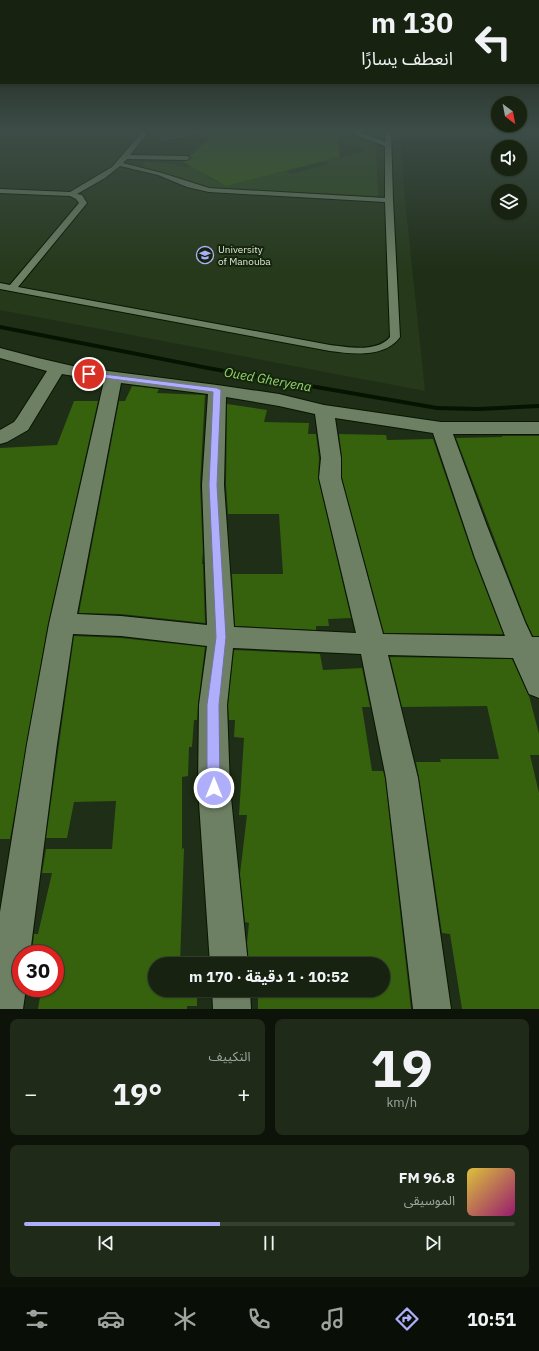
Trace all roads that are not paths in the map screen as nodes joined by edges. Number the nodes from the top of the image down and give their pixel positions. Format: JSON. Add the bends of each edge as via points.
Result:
{"nodes":[{"id":1,"x":98,"y":178,"type":"edge"},
{"id":2,"x":171,"y":178,"type":"edge"},
{"id":3,"x":389,"y":178,"type":"edge"},
{"id":4,"x":0,"y":191,"type":"edge"},
{"id":5,"x":71,"y":194,"type":"junction"},
{"id":6,"x":389,"y":200,"type":"junction"},
{"id":7,"x":0,"y":286,"type":"edge"},
{"id":8,"x":12,"y":288,"type":"junction"},
{"id":9,"x":0,"y":353,"type":"edge"},
{"id":10,"x":57,"y":368,"type":"junction"},
{"id":11,"x":114,"y":376,"type":"junction"},
{"id":12,"x":217,"y":390,"type":"junction"},
{"id":13,"x":324,"y":411,"type":"junction"},
{"id":14,"x":441,"y":428,"type":"junction"},
{"id":15,"x":539,"y":428,"type":"edge"},
{"id":16,"x":0,"y":438,"type":"edge"},
{"id":17,"x":62,"y":624,"type":"junction"},
{"id":18,"x":221,"y":637,"type":"junction"},
{"id":19,"x":372,"y":644,"type":"junction"},
{"id":20,"x":531,"y":647,"type":"edge"},
{"id":21,"x":539,"y":686,"type":"edge"},
{"id":22,"x":228,"y":957,"type":"edge"},
{"id":23,"x":231,"y":997,"type":"edge"},
{"id":24,"x":4,"y":1009,"type":"edge"},
{"id":25,"x":232,"y":1009,"type":"edge"},
{"id":26,"x":432,"y":1009,"type":"edge"}],
"edges":[{"from":1,"to":5,"type":"lane"},
{"from":2,"to":6,"type":"lane","via":[[209,190]]},
{"from":3,"to":6,"type":"lane"},
{"from":4,"to":5,"type":"lane"},
{"from":5,"to":8,"type":"lane","via":[[83,202]]},
{"from":6,"to":8,"type":"lane","via":[[395,337],[389,344],[372,349],[330,348]]},
{"from":7,"to":8,"type":"lane"},
{"from":9,"to":10,"type":"street"},
{"from":10,"to":11,"type":"street"},
{"from":10,"to":16,"type":"street","via":[[21,426]]},
{"from":11,"to":12,"type":"street"},
{"from":11,"to":17,"type":"street"},
{"from":12,"to":13,"type":"street","via":[[291,402]]},
{"from":12,"to":18,"type":"street","via":[[213,485]]},
{"from":13,"to":14,"type":"street"},
{"from":13,"to":19,"type":"street","via":[[331,458],[330,478]]},
{"from":14,"to":15,"type":"street"},
{"from":14,"to":20,"type":"street","via":[[473,520]]},
{"from":17,"to":18,"type":"street","via":[[121,626]]},
{"from":17,"to":24,"type":"street"},
{"from":18,"to":19,"type":"street"},
{"from":18,"to":22,"type":"street","via":[[213,705],[214,788]]},
{"from":19,"to":20,"type":"street"},
{"from":19,"to":26,"type":"street","via":[[402,778]]},
{"from":20,"to":21,"type":"street"},
{"from":23,"to":25,"type":"street"}]}
